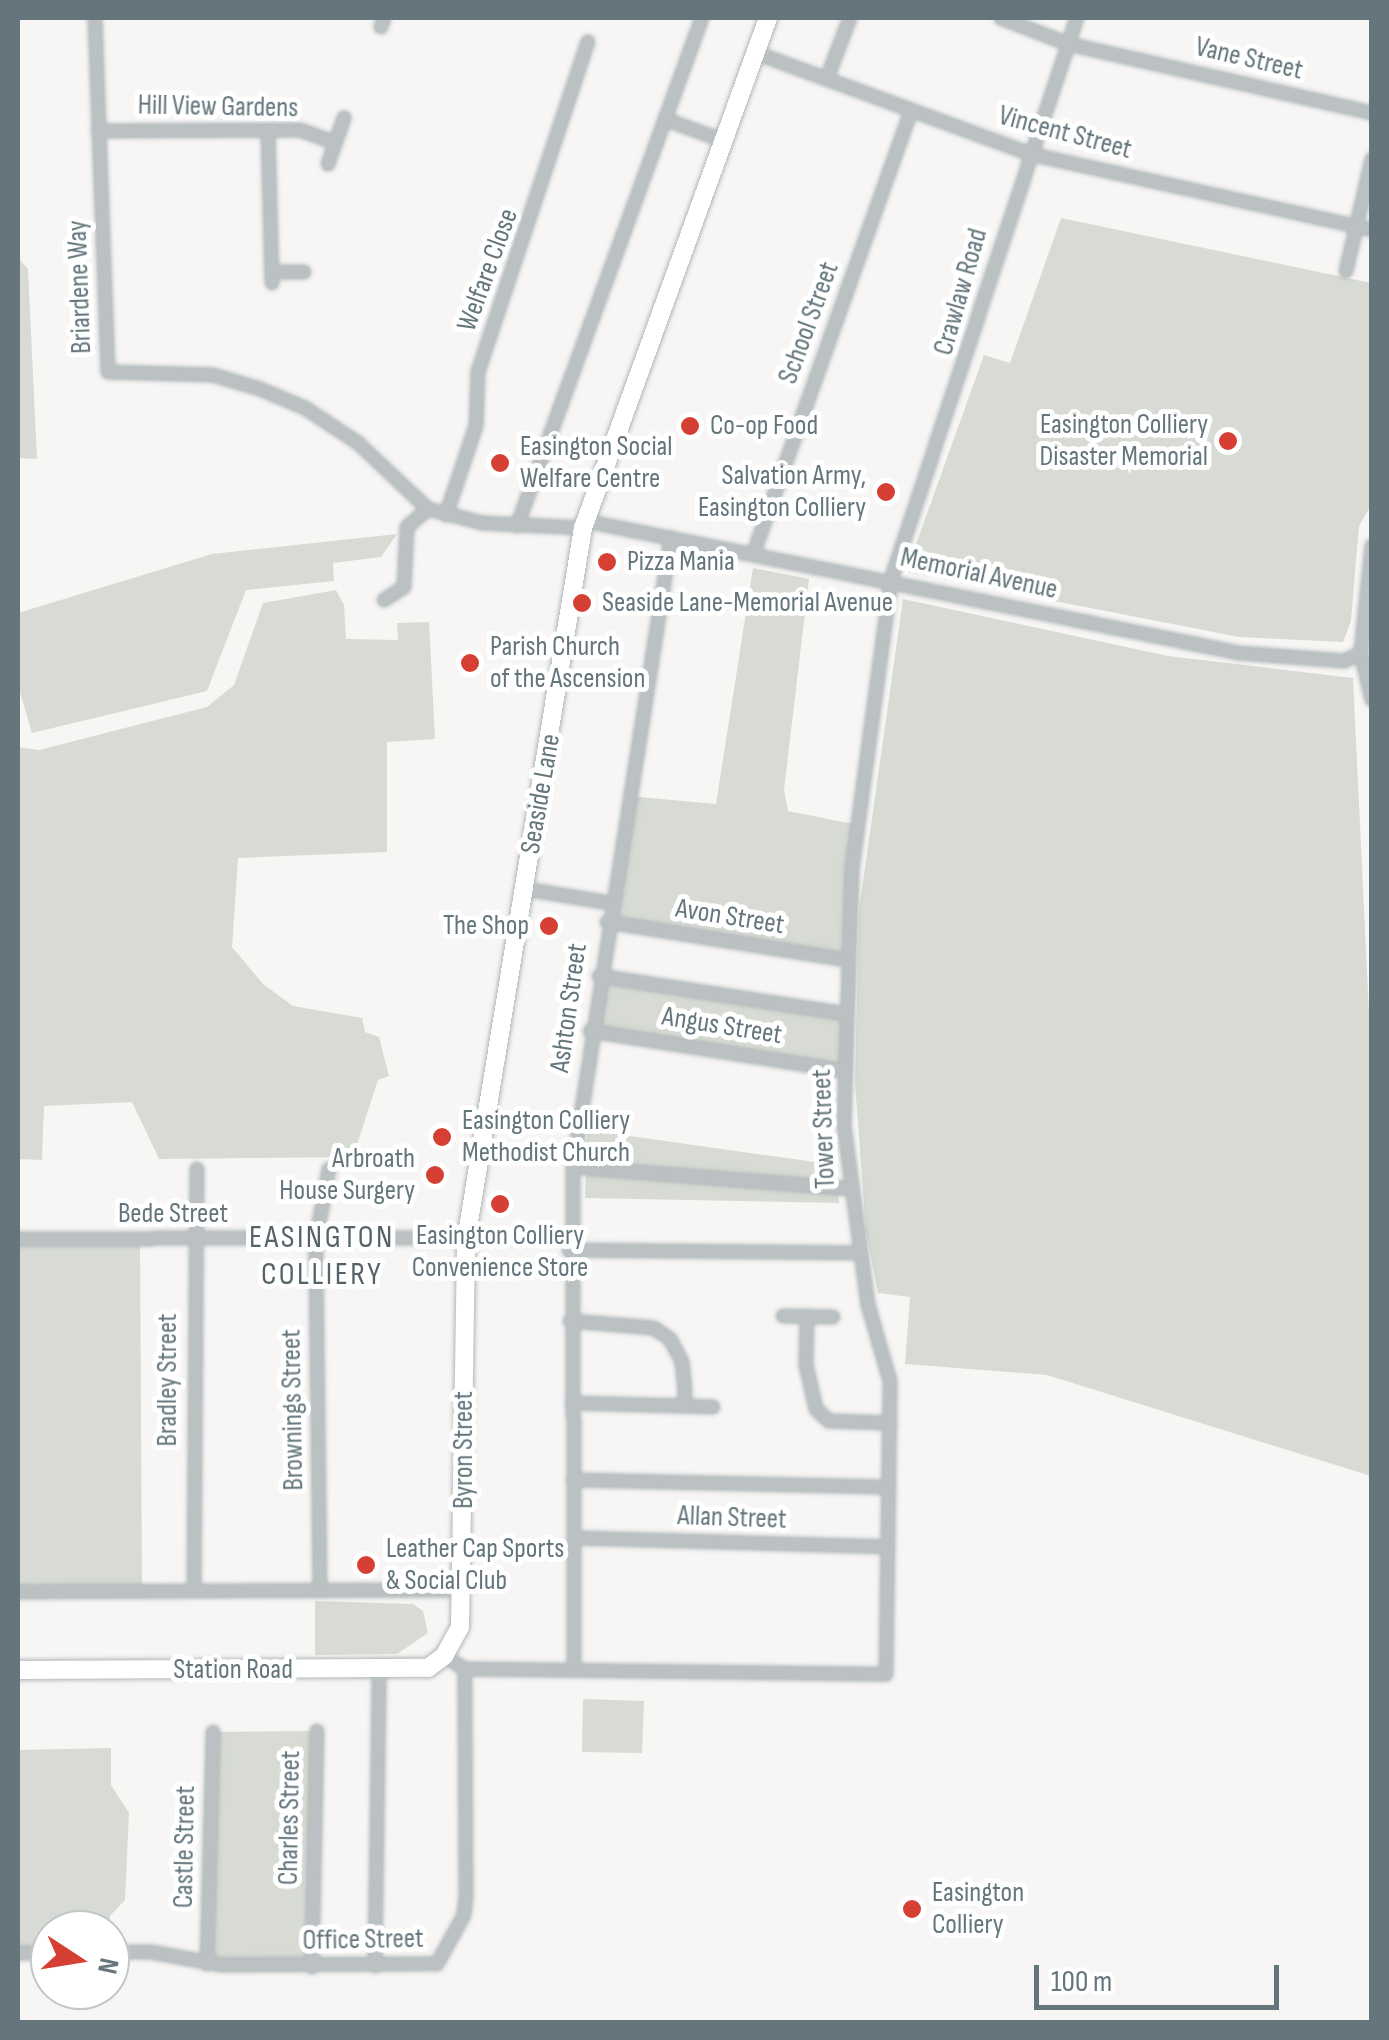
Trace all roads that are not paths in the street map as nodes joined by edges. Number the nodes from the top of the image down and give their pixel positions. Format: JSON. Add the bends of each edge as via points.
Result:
{"nodes":[{"id":1,"x":95,"y":18,"type":"edge"},
{"id":2,"x":702,"y":18,"type":"edge"},
{"id":3,"x":768,"y":18,"type":"edge"},
{"id":4,"x":850,"y":18,"type":"edge"},
{"id":5,"x":1001,"y":18,"type":"edge"},
{"id":6,"x":1077,"y":18,"type":"edge"},
{"id":7,"x":588,"y":42,"type":"dead end"},
{"id":8,"x":1068,"y":44,"type":"junction"},
{"id":9,"x":756,"y":53,"type":"junction"},
{"id":10,"x":827,"y":78,"type":"junction"},
{"id":11,"x":911,"y":110,"type":"junction"},
{"id":12,"x":1372,"y":113,"type":"edge"},
{"id":13,"x":344,"y":118,"type":"dead end"},
{"id":14,"x":666,"y":120,"type":"junction"},
{"id":15,"x":268,"y":130,"type":"junction"},
{"id":16,"x":98,"y":131,"type":"junction"},
{"id":17,"x":724,"y":141,"type":"junction"},
{"id":18,"x":335,"y":142,"type":"junction"},
{"id":19,"x":1030,"y":154,"type":"junction"},
{"id":20,"x":1372,"y":159,"type":"edge"},
{"id":21,"x":328,"y":164,"type":"dead end"},
{"id":22,"x":1356,"y":227,"type":"junction"},
{"id":23,"x":1372,"y":230,"type":"edge"},
{"id":24,"x":1346,"y":271,"type":"dead end"},
{"id":25,"x":304,"y":272,"type":"dead end"},
{"id":26,"x":428,"y":509,"type":"junction"},
{"id":27,"x":446,"y":515,"type":"junction"},
{"id":28,"x":584,"y":525,"type":"junction"},
{"id":29,"x":518,"y":526,"type":"junction"},
{"id":30,"x":671,"y":538,"type":"junction"},
{"id":31,"x":1372,"y":546,"type":"edge"},
{"id":32,"x":754,"y":552,"type":"junction"},
{"id":33,"x":891,"y":580,"type":"junction"},
{"id":34,"x":384,"y":600,"type":"dead end"},
{"id":35,"x":1361,"y":653,"type":"junction"},
{"id":36,"x":1372,"y":700,"type":"edge"},
{"id":37,"x":525,"y":889,"type":"junction"},
{"id":38,"x":610,"y":903,"type":"junction"},
{"id":39,"x":607,"y":922,"type":"junction"},
{"id":40,"x":846,"y":960,"type":"junction"},
{"id":41,"x":599,"y":976,"type":"junction"},
{"id":42,"x":846,"y":1014,"type":"junction"},
{"id":43,"x":590,"y":1031,"type":"junction"},
{"id":44,"x":846,"y":1070,"type":"junction"},
{"id":45,"x":573,"y":1167,"type":"junction"},
{"id":46,"x":196,"y":1169,"type":"dead end"},
{"id":47,"x":329,"y":1169,"type":"dead end"},
{"id":48,"x":850,"y":1189,"type":"junction"},
{"id":49,"x":18,"y":1239,"type":"edge"},
{"id":50,"x":192,"y":1240,"type":"junction"},
{"id":51,"x":316,"y":1240,"type":"junction"},
{"id":52,"x":466,"y":1240,"type":"junction"},
{"id":53,"x":569,"y":1243,"type":"junction"},
{"id":54,"x":860,"y":1253,"type":"junction"},
{"id":55,"x":782,"y":1316,"type":"dead end"},
{"id":56,"x":808,"y":1316,"type":"junction"},
{"id":57,"x":832,"y":1317,"type":"dead end"},
{"id":58,"x":570,"y":1322,"type":"junction"},
{"id":59,"x":572,"y":1402,"type":"junction"},
{"id":60,"x":684,"y":1406,"type":"junction"},
{"id":61,"x":713,"y":1407,"type":"dead end"},
{"id":62,"x":890,"y":1423,"type":"junction"},
{"id":63,"x":573,"y":1480,"type":"junction"},
{"id":64,"x":889,"y":1487,"type":"junction"},
{"id":65,"x":574,"y":1538,"type":"junction"},
{"id":66,"x":888,"y":1547,"type":"junction"},
{"id":67,"x":463,"y":1590,"type":"junction"},
{"id":68,"x":194,"y":1591,"type":"junction"},
{"id":69,"x":320,"y":1591,"type":"junction"},
{"id":70,"x":18,"y":1592,"type":"edge"},
{"id":71,"x":444,"y":1656,"type":"junction"},
{"id":72,"x":466,"y":1669,"type":"junction"},
{"id":73,"x":18,"y":1670,"type":"edge"},
{"id":74,"x":574,"y":1670,"type":"junction"},
{"id":75,"x":379,"y":1672,"type":"junction"},
{"id":76,"x":317,"y":1731,"type":"dead end"},
{"id":77,"x":212,"y":1732,"type":"dead end"},
{"id":78,"x":130,"y":1952,"type":"edge"},
{"id":79,"x":207,"y":1964,"type":"junction"},
{"id":80,"x":375,"y":1966,"type":"junction"},
{"id":81,"x":312,"y":1967,"type":"junction"}],
"edges":[{"from":1,"to":16,"type":"street","name":"Briardene Way"},
{"from":2,"to":14,"type":"street"},
{"from":3,"to":9,"type":"main road","name":"Seaside Lane"},
{"from":4,"to":10,"type":"street"},
{"from":5,"to":8,"type":"street","name":"Vane Street"},
{"from":6,"to":8,"type":"street","name":"Crawlaw Road"},
{"from":7,"to":27,"type":"street","name":"Welfare Close","via":[[478,372],[476,426]]},
{"from":8,"to":12,"type":"street","name":"Vane Street"},
{"from":8,"to":19,"type":"street","name":"Crawlaw Road"},
{"from":9,"to":10,"type":"street","name":"Vincent Street"},
{"from":9,"to":17,"type":"main road","name":"Seaside Lane"},
{"from":10,"to":11,"type":"street","name":"Vincent Street"},
{"from":11,"to":19,"type":"street","name":"Vincent Street"},
{"from":11,"to":32,"type":"street","name":"School Street"},
{"from":13,"to":18,"type":"street"},
{"from":14,"to":17,"type":"street"},
{"from":14,"to":29,"type":"street"},
{"from":15,"to":16,"type":"street","name":"Hill View Gardens"},
{"from":15,"to":18,"type":"street","name":"Hill View Gardens","via":[[300,130]]},
{"from":15,"to":25,"type":"street","via":[[272,278]]},
{"from":16,"to":26,"type":"street","name":"Briardene Way","via":[[108,372],[214,375],[305,408],[371,454]]},
{"from":17,"to":28,"type":"main road","name":"Seaside Lane"},
{"from":18,"to":21,"type":"street"},
{"from":19,"to":22,"type":"street","name":"Vincent Street"},
{"from":19,"to":33,"type":"street","name":"Crawlaw Road","via":[[991,290]]},
{"from":20,"to":22,"type":"street"},
{"from":22,"to":23,"type":"street","name":"Vincent Street"},
{"from":22,"to":24,"type":"street"},
{"from":26,"to":27,"type":"street","name":"Memorial Avenue"},
{"from":26,"to":34,"type":"street","via":[[407,527],[404,587]]},
{"from":27,"to":29,"type":"street","name":"Memorial Avenue"},
{"from":28,"to":29,"type":"street","name":"Memorial Avenue"},
{"from":28,"to":30,"type":"street","name":"Memorial Avenue"},
{"from":28,"to":37,"type":"main road","name":"Seaside Lane"},
{"from":30,"to":32,"type":"street","name":"Memorial Avenue"},
{"from":30,"to":38,"type":"street","name":"Ashton Street"},
{"from":31,"to":35,"type":"street"},
{"from":32,"to":33,"type":"street","name":"Memorial Avenue"},
{"from":33,"to":35,"type":"street","name":"Memorial Avenue","via":[[1239,653],[1344,661]]},
{"from":33,"to":40,"type":"street","name":"Tower Street"},
{"from":35,"to":36,"type":"street"},
{"from":37,"to":38,"type":"street"},
{"from":37,"to":52,"type":"main road","name":"Seaside Lane"},
{"from":38,"to":39,"type":"street","name":"Ashton Street"},
{"from":39,"to":40,"type":"street","name":"Avon Street"},
{"from":39,"to":41,"type":"street","name":"Ashton Street"},
{"from":40,"to":42,"type":"street","name":"Tower Street"},
{"from":41,"to":42,"type":"street"},
{"from":41,"to":43,"type":"street","name":"Ashton Street"},
{"from":42,"to":44,"type":"street","name":"Tower Street"},
{"from":43,"to":44,"type":"street","name":"Angus Street"},
{"from":43,"to":45,"type":"street","name":"Ashton Street"},
{"from":44,"to":48,"type":"street","name":"Tower Street"},
{"from":45,"to":48,"type":"street"},
{"from":45,"to":53,"type":"street","name":"Ashton Street"},
{"from":46,"to":50,"type":"street","name":"Bradley Street"},
{"from":47,"to":51,"type":"street","name":"Brownings Street"},
{"from":48,"to":54,"type":"street","name":"Tower Street"},
{"from":49,"to":50,"type":"street","name":"Bede Street"},
{"from":50,"to":51,"type":"street","name":"Bede Street"},
{"from":50,"to":68,"type":"street","name":"Bradley Street"},
{"from":51,"to":52,"type":"street","name":"Bede Street"},
{"from":51,"to":69,"type":"street","name":"Brownings Street"},
{"from":52,"to":53,"type":"street","name":"Bede Street"},
{"from":52,"to":67,"type":"main road","name":"Byron Street"},
{"from":53,"to":54,"type":"street","name":"Bede Street"},
{"from":53,"to":58,"type":"street","name":"Ashton Street"},
{"from":54,"to":62,"type":"street","name":"Tower Street","via":[[890,1382]]},
{"from":55,"to":56,"type":"street"},
{"from":56,"to":57,"type":"street"},
{"from":56,"to":62,"type":"street","via":[[806,1366],[816,1409],[829,1421]]},
{"from":58,"to":59,"type":"street","name":"Ashton Street"},
{"from":58,"to":60,"type":"street","via":[[634,1322],[670,1339],[682,1362]]},
{"from":59,"to":60,"type":"street"},
{"from":59,"to":63,"type":"street","name":"Ashton Street"},
{"from":60,"to":61,"type":"street"},
{"from":62,"to":64,"type":"street","name":"Tower Street"},
{"from":63,"to":64,"type":"street"},
{"from":63,"to":65,"type":"street","name":"Ashton Street"},
{"from":64,"to":66,"type":"street","name":"Tower Street"},
{"from":65,"to":66,"type":"street","name":"Allan Street"},
{"from":65,"to":74,"type":"street","name":"Ashton Street"},
{"from":66,"to":74,"type":"street","name":"Tower Street","via":[[886,1674]]},
{"from":67,"to":69,"type":"street"},
{"from":67,"to":71,"type":"main road","name":"Byron Street","via":[[460,1627]]},
{"from":68,"to":69,"type":"street"},
{"from":68,"to":70,"type":"street"},
{"from":71,"to":72,"type":"street"},
{"from":71,"to":75,"type":"main road","name":"Station Road","via":[[428,1668]]},
{"from":72,"to":74,"type":"street"},
{"from":72,"to":80,"type":"street","name":"Office Street","via":[[464,1915],[436,1964]]},
{"from":73,"to":75,"type":"main road","name":"Station Road"},
{"from":75,"to":80,"type":"street"},
{"from":76,"to":81,"type":"street","name":"Charles Street"},
{"from":77,"to":79,"type":"street","name":"Castle Street"},
{"from":78,"to":79,"type":"street","name":"Office Street"},
{"from":79,"to":81,"type":"street","name":"Office Street"},
{"from":80,"to":81,"type":"street","name":"Office Street"}]}
